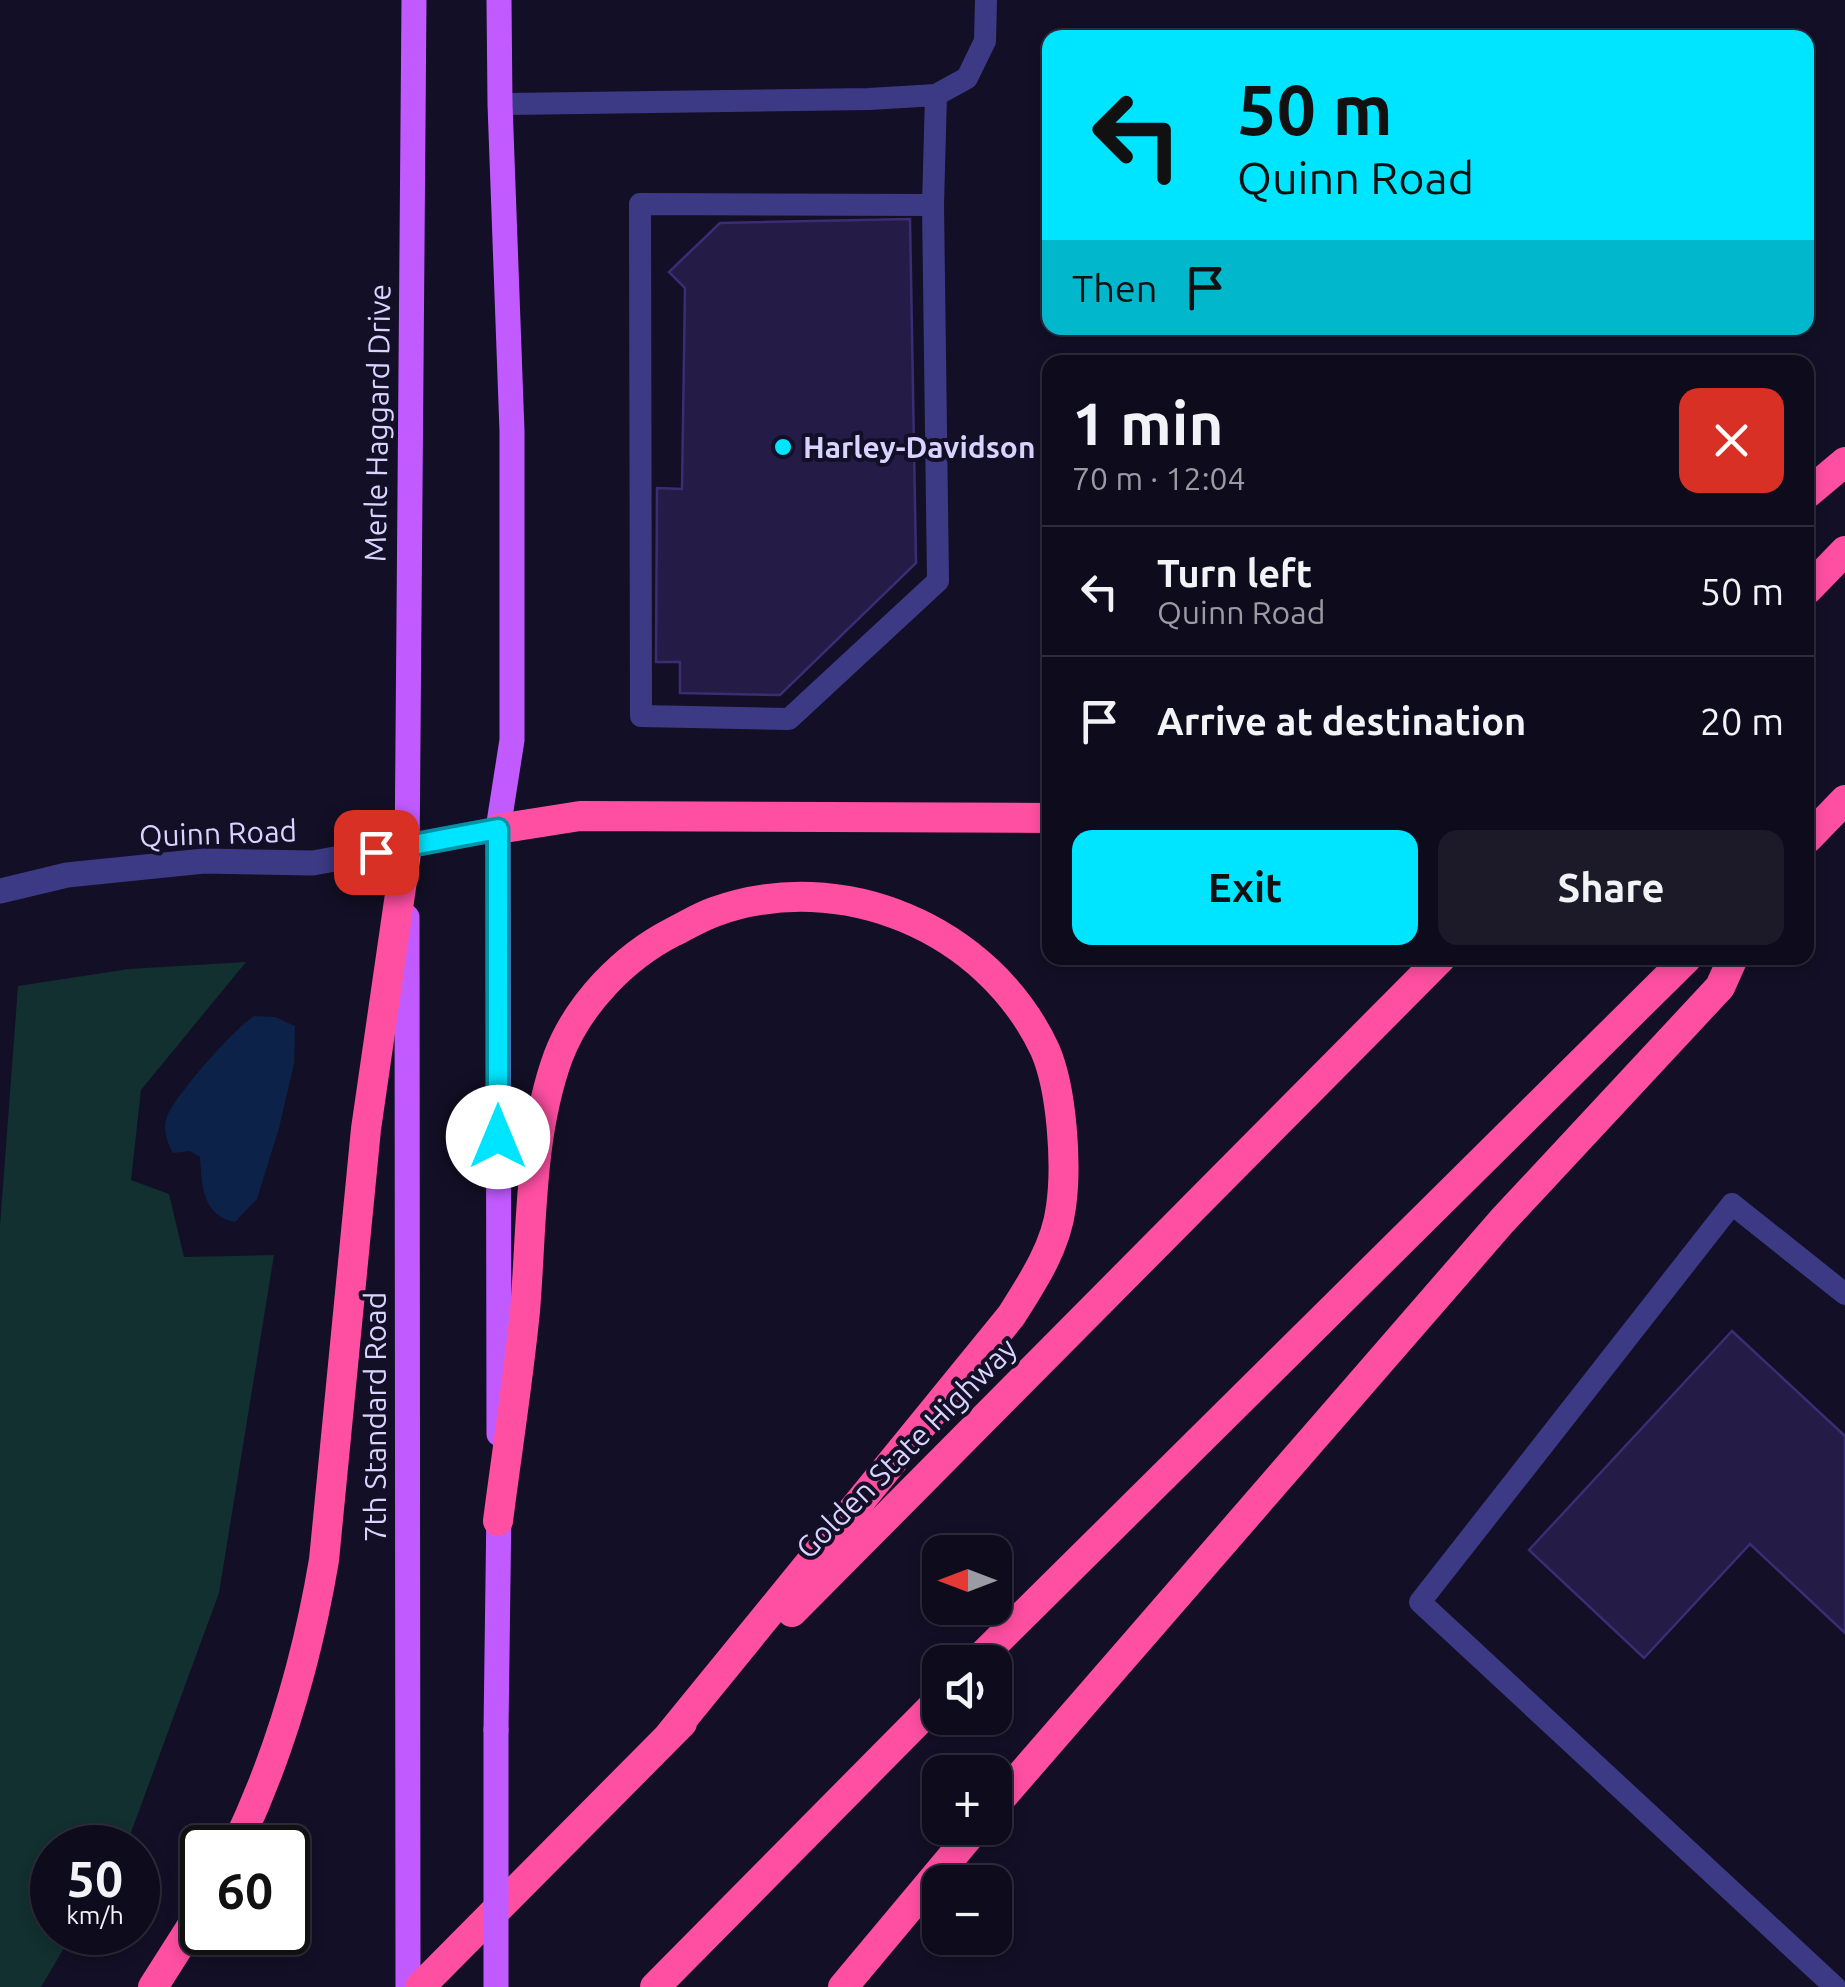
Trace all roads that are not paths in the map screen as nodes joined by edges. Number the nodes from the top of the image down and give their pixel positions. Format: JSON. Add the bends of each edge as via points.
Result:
{"nodes":[{"id":1,"x":414,"y":0,"type":"edge"},
{"id":2,"x":500,"y":0,"type":"edge"},
{"id":3,"x":986,"y":0,"type":"edge"},
{"id":4,"x":936,"y":95,"type":"junction"},
{"id":5,"x":500,"y":104,"type":"junction"},
{"id":6,"x":933,"y":205,"type":"junction"},
{"id":7,"x":1845,"y":462,"type":"edge"},
{"id":8,"x":1814,"y":488,"type":"edge"},
{"id":9,"x":1845,"y":551,"type":"edge"},
{"id":10,"x":1814,"y":583,"type":"edge"},
{"id":11,"x":1845,"y":800,"type":"edge"},
{"id":12,"x":1042,"y":818,"type":"edge"},
{"id":13,"x":498,"y":829,"type":"junction"},
{"id":14,"x":1814,"y":832,"type":"edge"},
{"id":15,"x":407,"y":846,"type":"junction"},
{"id":16,"x":0,"y":891,"type":"edge"},
{"id":17,"x":1435,"y":965,"type":"edge"},
{"id":18,"x":1680,"y":965,"type":"edge"},
{"id":19,"x":1730,"y":965,"type":"edge"},
{"id":20,"x":1845,"y":1294,"type":"edge"},
{"id":21,"x":498,"y":1521,"type":"junction"},
{"id":22,"x":993,"y":1645,"type":"edge"},
{"id":23,"x":922,"y":1717,"type":"edge"},
{"id":24,"x":668,"y":1737,"type":"junction"},
{"id":25,"x":1012,"y":1785,"type":"edge"},
{"id":26,"x":245,"y":1825,"type":"edge"},
{"id":27,"x":962,"y":1845,"type":"edge"},
{"id":28,"x":180,"y":1945,"type":"edge"},
{"id":29,"x":153,"y":1987,"type":"edge"},
{"id":30,"x":408,"y":1987,"type":"edge"},
{"id":31,"x":420,"y":1987,"type":"edge"},
{"id":32,"x":496,"y":1987,"type":"edge"},
{"id":33,"x":655,"y":1987,"type":"edge"},
{"id":34,"x":843,"y":1987,"type":"edge"},
{"id":35,"x":1835,"y":1987,"type":"edge"}],
"edges":[{"from":1,"to":15,"type":"main road","name":"Merle Haggard Drive"},
{"from":2,"to":5,"type":"main road"},
{"from":3,"to":4,"type":"lane","via":[[985,42],[968,78]]},
{"from":4,"to":5,"type":"lane"},
{"from":4,"to":6,"type":"lane"},
{"from":5,"to":13,"type":"main road","via":[[512,432],[512,740]]},
{"from":6,"to":6,"type":"lane","via":[[640,204],[641,716],[789,719],[938,581]]},
{"from":7,"to":8,"type":"highway"},
{"from":9,"to":10,"type":"highway"},
{"from":11,"to":14,"type":"highway"},
{"from":12,"to":13,"type":"highway","via":[[580,816]]},
{"from":13,"to":15,"type":"street","name":"Quinn Road"},
{"from":13,"to":21,"type":"main road"},
{"from":15,"to":16,"type":"street","name":"Quinn Road","via":[[313,862],[204,861],[67,875]]},
{"from":15,"to":26,"type":"highway","via":[[366,1129],[318,1597],[280,1741]]},
{"from":15,"to":30,"type":"main road","name":"7th Standard Road"},
{"from":17,"to":24,"type":"highway","name":"Golden State Highway"},
{"from":18,"to":22,"type":"highway"},
{"from":19,"to":25,"type":"highway","via":[[1720,987],[1502,1220]]},
{"from":20,"to":35,"type":"lane","via":[[1732,1204],[1420,1602]]},
{"from":21,"to":24,"type":"highway","via":[[538,1139],[558,1056],[602,988],[650,944],[714,911],[780,897],[848,899],[910,917],[984,967],[1046,1053],[1063,1131],[1061,1209],[1041,1269],[1011,1316]]},
{"from":21,"to":32,"type":"main road","bridge":true},
{"from":23,"to":33,"type":"highway"},
{"from":24,"to":31,"type":"highway","name":"Golden State Highway"},
{"from":27,"to":34,"type":"highway"},
{"from":28,"to":29,"type":"highway"}]}
